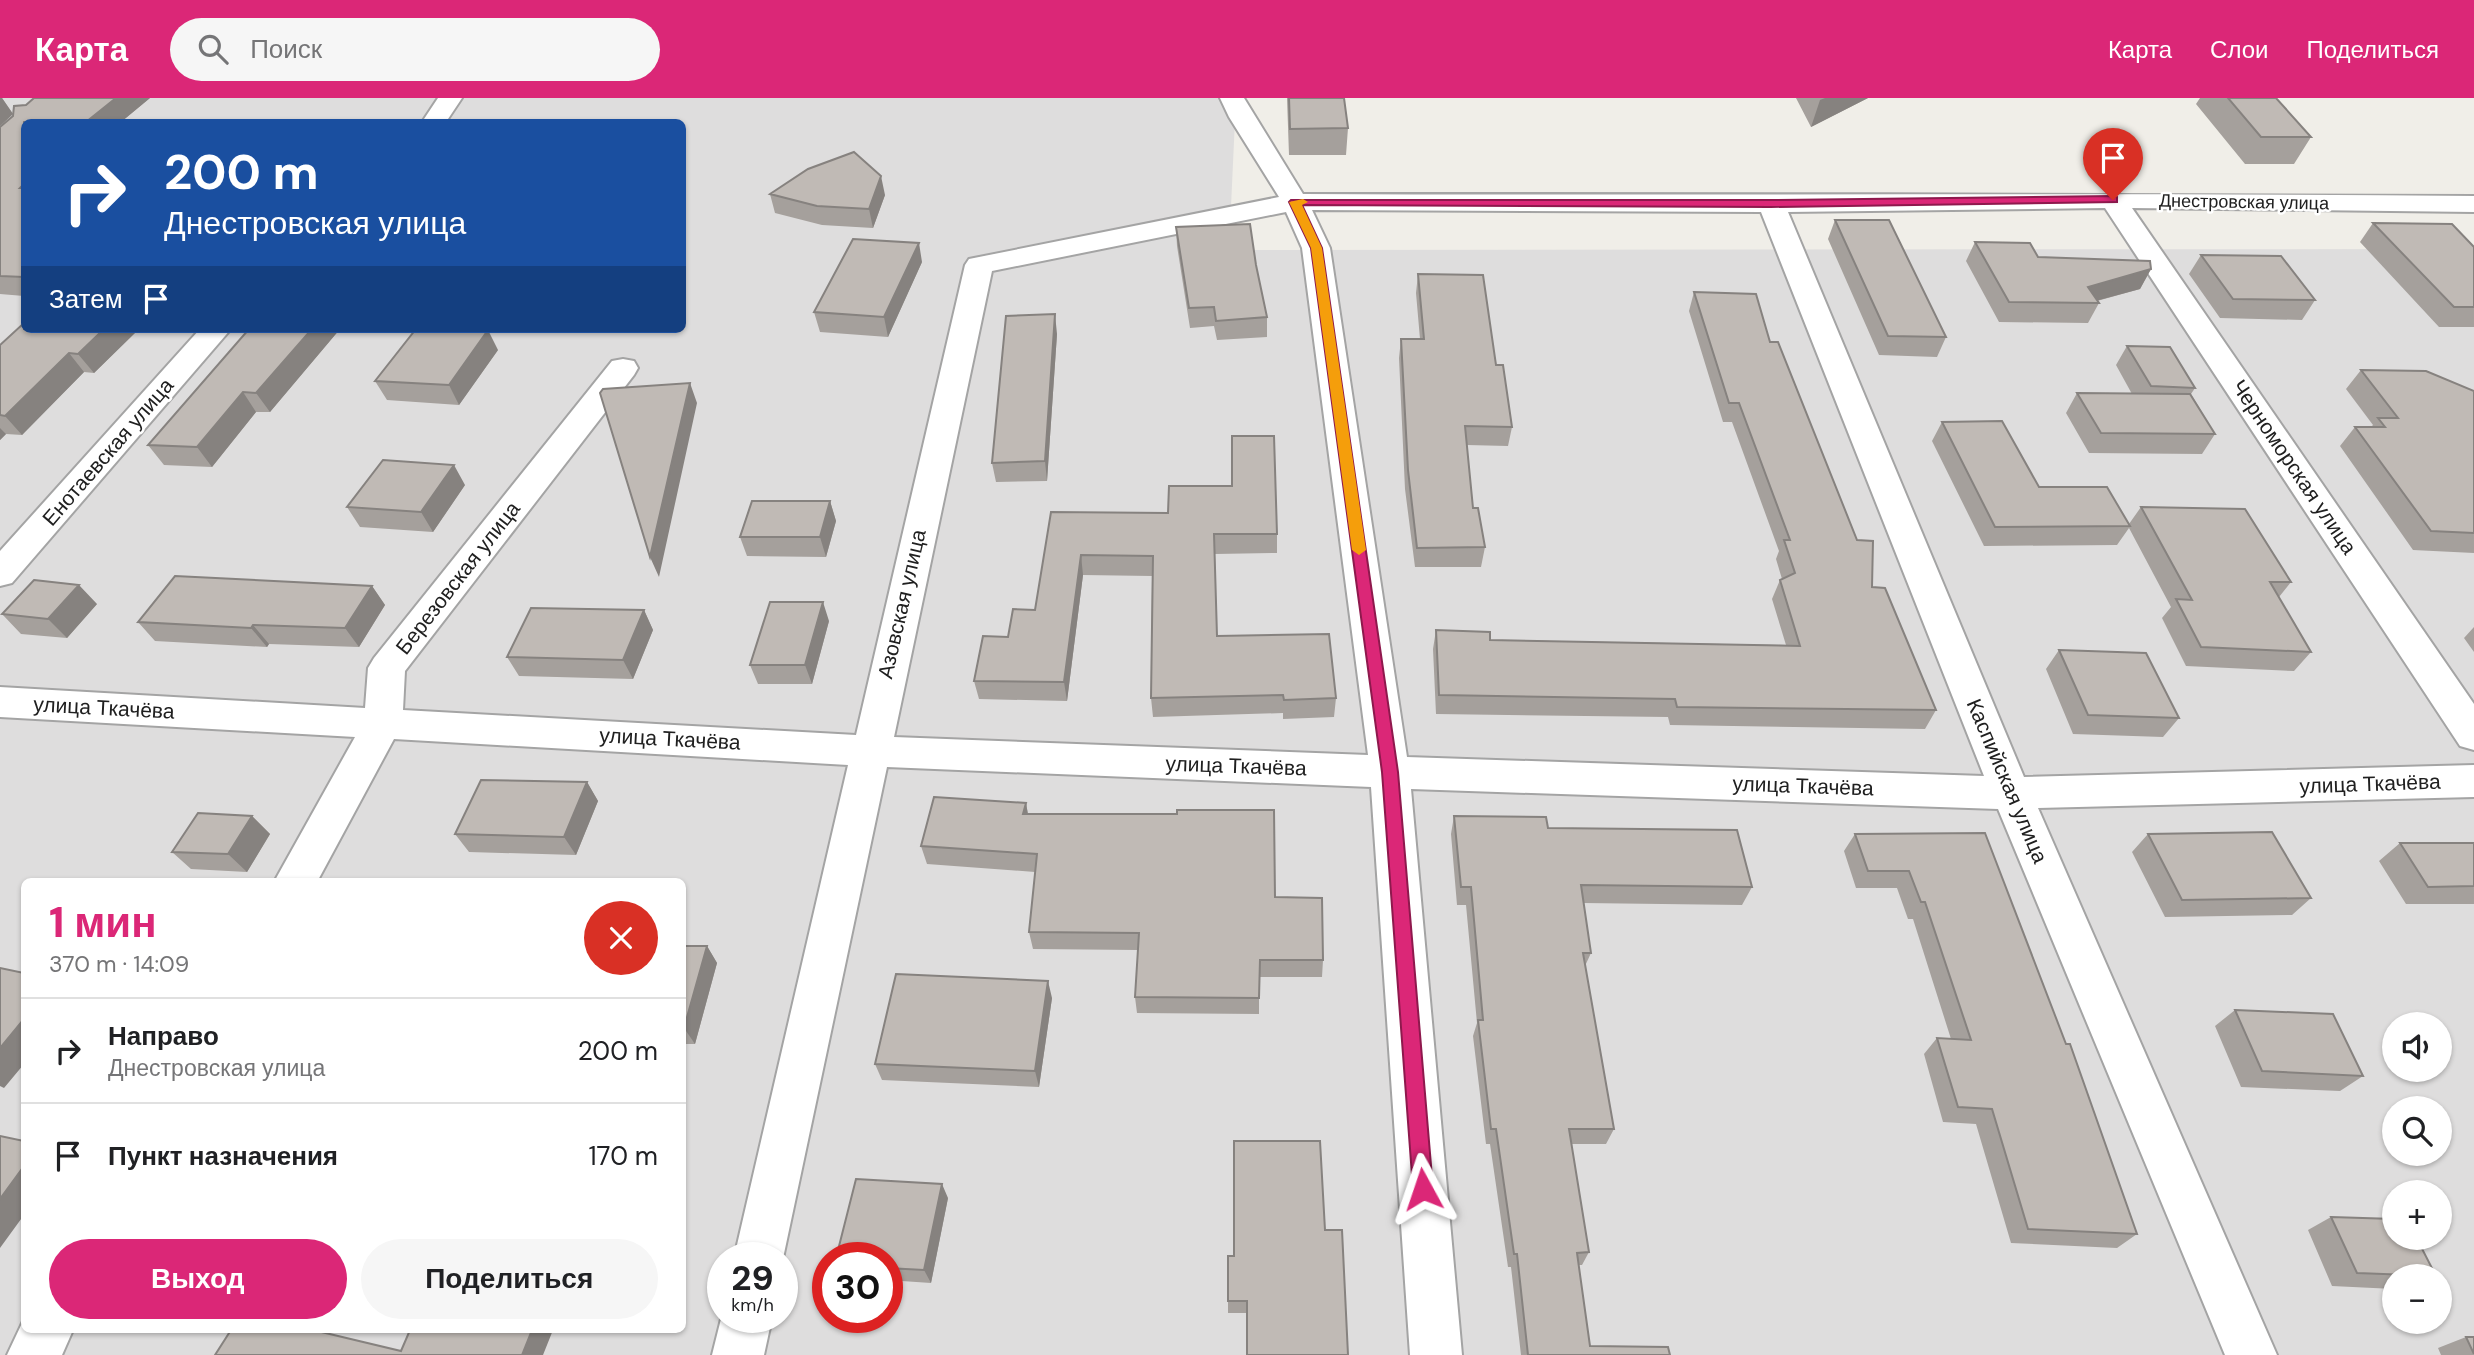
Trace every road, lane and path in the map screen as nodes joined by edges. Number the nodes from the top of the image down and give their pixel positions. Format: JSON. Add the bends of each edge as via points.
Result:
{"nodes":[{"id":1,"x":450,"y":98,"type":"edge"},
{"id":2,"x":1233,"y":98,"type":"edge"},
{"id":3,"x":436,"y":119,"type":"edge"},
{"id":4,"x":2113,"y":200,"type":"junction"},
{"id":5,"x":1295,"y":202,"type":"junction"},
{"id":6,"x":1771,"y":204,"type":"junction"},
{"id":7,"x":2474,"y":204,"type":"edge"},
{"id":8,"x":2420,"y":205,"type":"junction"},
{"id":9,"x":2447,"y":233,"type":"edge"},
{"id":10,"x":212,"y":333,"type":"edge"},
{"id":11,"x":623,"y":368,"type":"dead end"},
{"id":12,"x":0,"y":574,"type":"edge"},
{"id":13,"x":0,"y":702,"type":"edge"},
{"id":14,"x":383,"y":723,"type":"junction"},
{"id":15,"x":2474,"y":735,"type":"edge"},
{"id":16,"x":869,"y":751,"type":"junction"},
{"id":17,"x":1390,"y":772,"type":"junction"},
{"id":18,"x":2474,"y":781,"type":"edge"},
{"id":19,"x":2011,"y":793,"type":"junction"},
{"id":20,"x":297,"y":878,"type":"edge"},
{"id":21,"x":762,"y":1242,"type":"edge"},
{"id":22,"x":45,"y":1333,"type":"edge"},
{"id":23,"x":743,"y":1333,"type":"edge"},
{"id":24,"x":33,"y":1355,"type":"edge"},
{"id":25,"x":738,"y":1355,"type":"edge"},
{"id":26,"x":1436,"y":1355,"type":"edge"},
{"id":27,"x":2251,"y":1355,"type":"edge"}],
"edges":[{"from":1,"to":3,"type":"street"},
{"from":2,"to":5,"type":"street"},
{"from":4,"to":6,"type":"street","name":"Днестровская улица"},
{"from":4,"to":8,"type":"street","name":"Днестровская улица"},
{"from":4,"to":15,"type":"street","name":"Черноморская улица"},
{"from":5,"to":6,"type":"street","name":"Днестровская улица"},
{"from":5,"to":16,"type":"street","name":"Азовская улица","via":[[979,265]]},
{"from":5,"to":17,"type":"street","via":[[1316,248]]},
{"from":6,"to":19,"type":"street","name":"Каспийская улица"},
{"from":7,"to":8,"type":"street","name":"Днестровская улица"},
{"from":8,"to":9,"type":"street"},
{"from":10,"to":12,"type":"street","name":"Енотаевская улица"},
{"from":11,"to":14,"type":"street","name":"Березовская улица","via":[[387,668]]},
{"from":13,"to":14,"type":"street","name":"улица Ткачёва"},
{"from":14,"to":16,"type":"street","name":"улица Ткачёва"},
{"from":14,"to":20,"type":"street","name":"Березовская улица"},
{"from":16,"to":17,"type":"street","name":"улица Ткачёва"},
{"from":16,"to":21,"type":"street","name":"Азовская улица"},
{"from":17,"to":19,"type":"street","name":"улица Ткачёва"},
{"from":17,"to":26,"type":"street"},
{"from":18,"to":19,"type":"street","name":"улица Ткачёва"},
{"from":19,"to":27,"type":"street","name":"Каспийская улица"},
{"from":22,"to":24,"type":"street"},
{"from":23,"to":25,"type":"street"}]}
